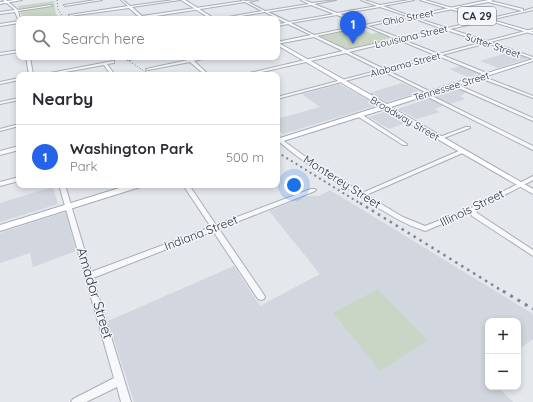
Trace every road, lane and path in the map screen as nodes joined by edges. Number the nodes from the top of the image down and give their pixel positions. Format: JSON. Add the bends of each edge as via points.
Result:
{"nodes":[{"id":1,"x":20,"y":0,"type":"edge"},
{"id":2,"x":25,"y":0,"type":"edge"},
{"id":3,"x":101,"y":0,"type":"edge"},
{"id":4,"x":122,"y":0,"type":"edge"},
{"id":5,"x":179,"y":0,"type":"edge"},
{"id":6,"x":183,"y":0,"type":"edge"},
{"id":7,"x":257,"y":0,"type":"edge"},
{"id":8,"x":302,"y":0,"type":"edge"},
{"id":9,"x":335,"y":0,"type":"edge"},
{"id":10,"x":362,"y":0,"type":"edge"},
{"id":11,"x":413,"y":0,"type":"edge"},
{"id":12,"x":422,"y":0,"type":"edge"},
{"id":13,"x":483,"y":0,"type":"edge"},
{"id":14,"x":492,"y":0,"type":"edge"},
{"id":15,"x":2,"y":1,"type":"edge"},
{"id":16,"x":244,"y":1,"type":"edge"},
{"id":17,"x":487,"y":1,"type":"junction"},
{"id":18,"x":312,"y":4,"type":"junction"},
{"id":19,"x":65,"y":5,"type":"dead end"},
{"id":20,"x":51,"y":6,"type":"dead end"},
{"id":21,"x":380,"y":6,"type":"junction"},
{"id":22,"x":130,"y":7,"type":"junction"},
{"id":23,"x":450,"y":8,"type":"junction"},
{"id":24,"x":197,"y":9,"type":"junction"},
{"id":25,"x":533,"y":9,"type":"edge"},
{"id":26,"x":16,"y":11,"type":"junction"},
{"id":27,"x":524,"y":11,"type":"junction"},
{"id":28,"x":265,"y":12,"type":"junction"},
{"id":29,"x":0,"y":13,"type":"edge"},
{"id":30,"x":533,"y":13,"type":"edge"},
{"id":31,"x":336,"y":14,"type":"junction"},
{"id":32,"x":70,"y":15,"type":"dead end"},
{"id":33,"x":18,"y":16,"type":"edge"},
{"id":34,"x":141,"y":16,"type":"edge"},
{"id":35,"x":155,"y":16,"type":"edge"},
{"id":36,"x":208,"y":16,"type":"edge"},
{"id":37,"x":238,"y":16,"type":"edge"},
{"id":38,"x":273,"y":16,"type":"edge"},
{"id":39,"x":410,"y":16,"type":"junction"},
{"id":40,"x":280,"y":19,"type":"edge"},
{"id":41,"x":487,"y":19,"type":"junction"},
{"id":42,"x":16,"y":22,"type":"edge"},
{"id":43,"x":288,"y":23,"type":"junction"},
{"id":44,"x":280,"y":24,"type":"edge"},
{"id":45,"x":0,"y":25,"type":"edge"},
{"id":46,"x":365,"y":25,"type":"junction"},
{"id":47,"x":445,"y":28,"type":"junction"},
{"id":48,"x":532,"y":31,"type":"edge"},
{"id":49,"x":314,"y":36,"type":"junction"},
{"id":50,"x":399,"y":39,"type":"junction"},
{"id":51,"x":280,"y":42,"type":"edge"},
{"id":52,"x":487,"y":43,"type":"junction"},
{"id":53,"x":280,"y":45,"type":"edge"},
{"id":54,"x":16,"y":51,"type":"edge"},
{"id":55,"x":346,"y":51,"type":"junction"},
{"id":56,"x":0,"y":54,"type":"edge"},
{"id":57,"x":439,"y":55,"type":"junction"},
{"id":58,"x":533,"y":59,"type":"edge"},
{"id":59,"x":28,"y":60,"type":"edge"},
{"id":60,"x":196,"y":60,"type":"edge"},
{"id":61,"x":306,"y":60,"type":"junction"},
{"id":62,"x":191,"y":61,"type":"junction"},
{"id":63,"x":113,"y":62,"type":"dead end"},
{"id":64,"x":105,"y":63,"type":"junction"},
{"id":65,"x":148,"y":69,"type":"dead end"},
{"id":66,"x":384,"y":70,"type":"junction"},
{"id":67,"x":30,"y":72,"type":"edge"},
{"id":68,"x":58,"y":72,"type":"edge"},
{"id":69,"x":111,"y":72,"type":"edge"},
{"id":70,"x":204,"y":72,"type":"edge"},
{"id":71,"x":256,"y":72,"type":"edge"},
{"id":72,"x":488,"y":75,"type":"junction"},
{"id":73,"x":481,"y":77,"type":"junction"},
{"id":74,"x":16,"y":80,"type":"edge"},
{"id":75,"x":342,"y":81,"type":"junction"},
{"id":76,"x":0,"y":83,"type":"edge"},
{"id":77,"x":455,"y":85,"type":"junction"},
{"id":78,"x":428,"y":93,"type":"junction"},
{"id":79,"x":280,"y":97,"type":"edge"},
{"id":80,"x":533,"y":97,"type":"edge"},
{"id":81,"x":16,"y":100,"type":"edge"},
{"id":82,"x":0,"y":103,"type":"edge"},
{"id":83,"x":386,"y":107,"type":"junction"},
{"id":84,"x":359,"y":115,"type":"junction"},
{"id":85,"x":533,"y":120,"type":"edge"},
{"id":86,"x":16,"y":126,"type":"edge"},
{"id":87,"x":468,"y":128,"type":"dead end"},
{"id":88,"x":0,"y":130,"type":"edge"},
{"id":89,"x":280,"y":138,"type":"edge"},
{"id":90,"x":439,"y":138,"type":"junction"},
{"id":91,"x":280,"y":141,"type":"edge"},
{"id":92,"x":405,"y":144,"type":"dead end"},
{"id":93,"x":533,"y":148,"type":"edge"},
{"id":94,"x":16,"y":149,"type":"edge"},
{"id":95,"x":463,"y":151,"type":"junction"},
{"id":96,"x":0,"y":153,"type":"edge"},
{"id":97,"x":533,"y":178,"type":"edge"},
{"id":98,"x":16,"y":180,"type":"edge"},
{"id":99,"x":0,"y":184,"type":"edge"},
{"id":100,"x":521,"y":185,"type":"junction"},
{"id":101,"x":63,"y":188,"type":"edge"},
{"id":102,"x":127,"y":188,"type":"edge"},
{"id":103,"x":188,"y":188,"type":"edge"},
{"id":104,"x":313,"y":190,"type":"dead end"},
{"id":105,"x":533,"y":192,"type":"edge"},
{"id":106,"x":361,"y":195,"type":"junction"},
{"id":107,"x":68,"y":206,"type":"junction"},
{"id":108,"x":473,"y":209,"type":"junction"},
{"id":109,"x":409,"y":223,"type":"joint"},
{"id":110,"x":0,"y":228,"type":"edge"},
{"id":111,"x":215,"y":228,"type":"junction"},
{"id":112,"x":533,"y":253,"type":"edge"},
{"id":113,"x":90,"y":276,"type":"junction"},
{"id":114,"x":260,"y":297,"type":"dead end"},
{"id":115,"x":120,"y":380,"type":"junction"},
{"id":116,"x":76,"y":402,"type":"edge"},
{"id":117,"x":126,"y":402,"type":"edge"}],
"edges":[{"from":1,"to":15,"type":"main road"},
{"from":2,"to":15,"type":"main road"},
{"from":3,"to":19,"type":"street"},
{"from":4,"to":22,"type":"street"},
{"from":5,"to":22,"type":"street"},
{"from":6,"to":24,"type":"main road"},
{"from":7,"to":16,"type":"street"},
{"from":8,"to":18,"type":"street"},
{"from":9,"to":18,"type":"street"},
{"from":10,"to":21,"type":"street","name":"Sutter Street"},
{"from":11,"to":21,"type":"street"},
{"from":12,"to":23,"type":"main road","number":"CA 29"},
{"from":13,"to":17,"type":"street"},
{"from":14,"to":17,"type":"street","name":"Ohio Street"},
{"from":15,"to":26,"type":"street"},
{"from":16,"to":24,"type":"street"},
{"from":16,"to":28,"type":"street"},
{"from":17,"to":23,"type":"street","name":"Ohio Street"},
{"from":17,"to":27,"type":"street"},
{"from":18,"to":28,"type":"street"},
{"from":18,"to":31,"type":"street"},
{"from":20,"to":26,"type":"street"},
{"from":21,"to":31,"type":"street"},
{"from":21,"to":39,"type":"street","name":"Sutter Street"},
{"from":22,"to":32,"type":"street"},
{"from":22,"to":34,"type":"street"},
{"from":23,"to":39,"type":"street","name":"Ohio Street"},
{"from":23,"to":41,"type":"main road","number":"CA 29"},
{"from":24,"to":35,"type":"street"},
{"from":24,"to":36,"type":"main road"},
{"from":25,"to":27,"type":"street","name":"Louisiana Street"},
{"from":26,"to":29,"type":"street"},
{"from":26,"to":33,"type":"street"},
{"from":27,"to":30,"type":"street"},
{"from":27,"to":41,"type":"street","name":"Louisiana Street"},
{"from":28,"to":37,"type":"street"},
{"from":28,"to":38,"type":"street"},
{"from":31,"to":43,"type":"street"},
{"from":31,"to":46,"type":"street"},
{"from":39,"to":46,"type":"street","name":"Ohio Street"},
{"from":39,"to":47,"type":"street","name":"Sutter Street"},
{"from":40,"to":43,"type":"street"},
{"from":41,"to":47,"type":"street","name":"Louisiana Street"},
{"from":41,"to":48,"type":"main road","number":"CA 29"},
{"from":42,"to":45,"type":"street"},
{"from":43,"to":44,"type":"street"},
{"from":43,"to":49,"type":"street"},
{"from":46,"to":49,"type":"street","name":"Ohio Street"},
{"from":46,"to":50,"type":"street"},
{"from":47,"to":50,"type":"street","name":"Louisiana Street"},
{"from":47,"to":52,"type":"street","name":"Sutter Street"},
{"from":48,"to":52,"type":"street","name":"Alabama Street"},
{"from":49,"to":51,"type":"street","name":"Ohio Street"},
{"from":49,"to":55,"type":"street"},
{"from":50,"to":55,"type":"street","name":"Louisiana Street"},
{"from":50,"to":57,"type":"street"},
{"from":52,"to":57,"type":"street","name":"Alabama Street"},
{"from":52,"to":58,"type":"street","name":"Sutter Street"},
{"from":53,"to":61,"type":"main road","name":"Broadway Street"},
{"from":54,"to":56,"type":"street"},
{"from":55,"to":61,"type":"street","name":"Louisiana Street"},
{"from":55,"to":66,"type":"street"},
{"from":57,"to":66,"type":"street","name":"Alabama Street"},
{"from":57,"to":72,"type":"street"},
{"from":58,"to":72,"type":"main road","name":"Tennessee Street"},
{"from":59,"to":67,"type":"street"},
{"from":60,"to":62,"type":"street"},
{"from":61,"to":71,"type":"street","name":"Louisiana Street"},
{"from":61,"to":75,"type":"main road","name":"Broadway Street"},
{"from":62,"to":65,"type":"street"},
{"from":62,"to":70,"type":"street"},
{"from":63,"to":64,"type":"street"},
{"from":64,"to":68,"type":"street"},
{"from":64,"to":69,"type":"street"},
{"from":66,"to":75,"type":"street","name":"Alabama Street"},
{"from":66,"to":78,"type":"street"},
{"from":72,"to":73,"type":"main road","name":"Tennessee Street"},
{"from":73,"to":77,"type":"main road","name":"Tennessee Street"},
{"from":73,"to":80,"type":"street"},
{"from":74,"to":76,"type":"street"},
{"from":75,"to":79,"type":"street","name":"Alabama Street"},
{"from":75,"to":83,"type":"main road","name":"Broadway Street"},
{"from":77,"to":78,"type":"main road","name":"Tennessee Street"},
{"from":77,"to":85,"type":"street"},
{"from":78,"to":83,"type":"main road","name":"Tennessee Street"},
{"from":78,"to":93,"type":"street"},
{"from":81,"to":82,"type":"street"},
{"from":83,"to":84,"type":"main road","name":"Tennessee Street"},
{"from":83,"to":90,"type":"main road","name":"Broadway Street"},
{"from":84,"to":89,"type":"main road","name":"Tennessee Street"},
{"from":84,"to":92,"type":"street"},
{"from":86,"to":88,"type":"street"},
{"from":87,"to":90,"type":"street"},
{"from":90,"to":95,"type":"main road","name":"Broadway Street"},
{"from":91,"to":106,"type":"street","name":"Monterey Street","via":[[304,160]]},
{"from":94,"to":96,"type":"street"},
{"from":95,"to":100,"type":"main road","name":"Broadway Street"},
{"from":95,"to":106,"type":"street"},
{"from":97,"to":100,"type":"street","name":"Illinois Street"},
{"from":98,"to":99,"type":"street"},
{"from":100,"to":105,"type":"main road","name":"Broadway Street"},
{"from":100,"to":108,"type":"street","name":"Illinois Street"},
{"from":101,"to":107,"type":"street","name":"Amador Street"},
{"from":102,"to":107,"type":"main road"},
{"from":103,"to":111,"type":"street"},
{"from":104,"to":111,"type":"street","name":"Indiana Street"},
{"from":106,"to":109,"type":"street","name":"Monterey Street"},
{"from":107,"to":110,"type":"main road"},
{"from":107,"to":113,"type":"street","name":"Amador Street"},
{"from":108,"to":109,"type":"street","name":"Illinois Street","via":[[429,229]]},
{"from":108,"to":112,"type":"street","via":[[474,214]]},
{"from":111,"to":113,"type":"street","name":"Indiana Street"},
{"from":111,"to":114,"type":"street"},
{"from":113,"to":115,"type":"street","name":"Amador Street"},
{"from":115,"to":116,"type":"street"},
{"from":115,"to":117,"type":"street","name":"Amador Street"}]}
